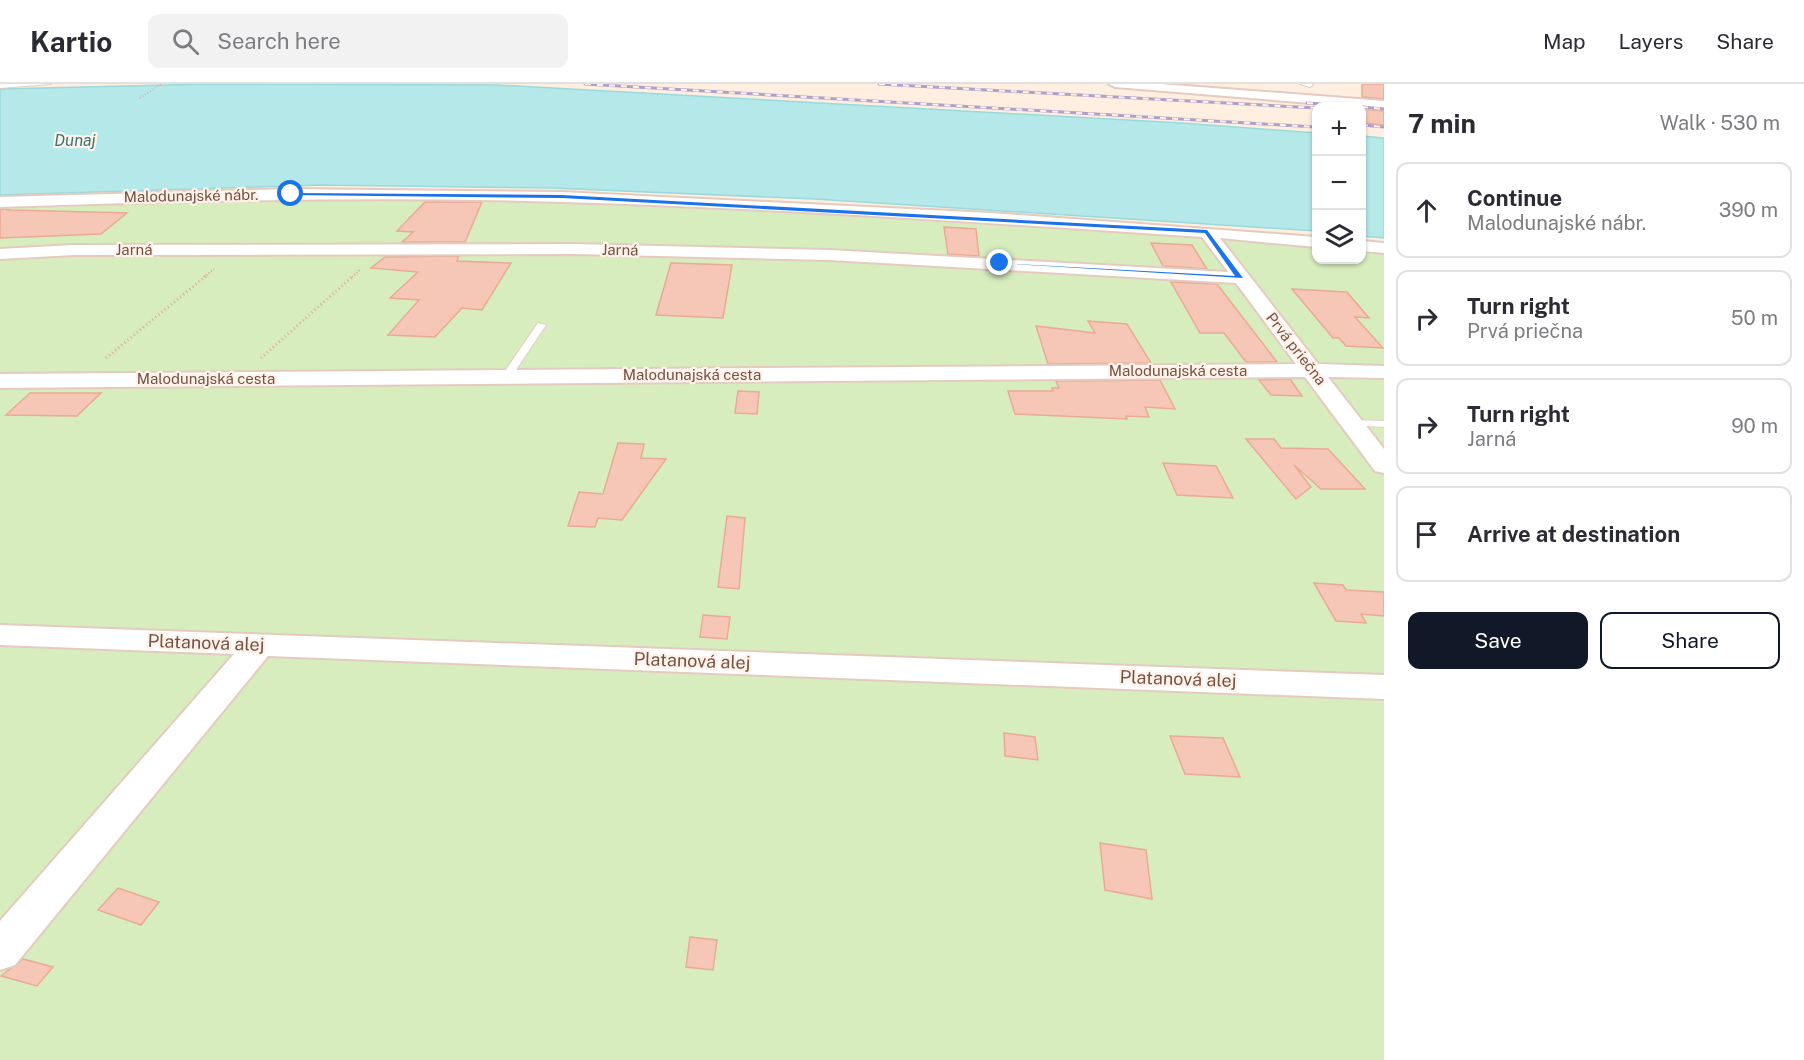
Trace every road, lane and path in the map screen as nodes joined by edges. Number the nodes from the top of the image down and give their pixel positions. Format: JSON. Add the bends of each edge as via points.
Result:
{"nodes":[{"id":1,"x":48,"y":84,"type":"edge"},
{"id":2,"x":160,"y":84,"type":"edge"},
{"id":3,"x":1115,"y":84,"type":"edge"},
{"id":4,"x":0,"y":86,"type":"edge"},
{"id":5,"x":1310,"y":88,"type":"edge"},
{"id":6,"x":1384,"y":93,"type":"edge"},
{"id":7,"x":140,"y":98,"type":"dead end"},
{"id":8,"x":1384,"y":105,"type":"edge"},
{"id":9,"x":0,"y":202,"type":"edge"},
{"id":10,"x":1207,"y":232,"type":"junction"},
{"id":11,"x":1312,"y":242,"type":"edge"},
{"id":12,"x":1366,"y":247,"type":"edge"},
{"id":13,"x":237,"y":249,"type":"junction"},
{"id":14,"x":384,"y":249,"type":"junction"},
{"id":15,"x":1384,"y":249,"type":"edge"},
{"id":16,"x":0,"y":254,"type":"edge"},
{"id":17,"x":1240,"y":278,"type":"junction"},
{"id":18,"x":541,"y":325,"type":"dead end"},
{"id":19,"x":1314,"y":370,"type":"junction"},
{"id":20,"x":1384,"y":372,"type":"edge"},
{"id":21,"x":506,"y":377,"type":"junction"},
{"id":22,"x":236,"y":379,"type":"junction"},
{"id":23,"x":79,"y":380,"type":"junction"},
{"id":24,"x":0,"y":381,"type":"edge"},
{"id":25,"x":1353,"y":423,"type":"junction"},
{"id":26,"x":1384,"y":424,"type":"edge"},
{"id":27,"x":1384,"y":466,"type":"edge"},
{"id":28,"x":0,"y":635,"type":"edge"},
{"id":29,"x":260,"y":645,"type":"junction"},
{"id":30,"x":1384,"y":687,"type":"edge"},
{"id":31,"x":0,"y":951,"type":"edge"}],
"edges":[{"from":1,"to":4,"type":"lane"},
{"from":2,"to":7,"type":"path"},
{"from":3,"to":5,"type":"street"},
{"from":5,"to":6,"type":"street"},
{"from":5,"to":8,"type":"street"},
{"from":9,"to":10,"type":"street","name":"Malodunajské nábr.","via":[[224,195],[551,196]]},
{"from":10,"to":11,"type":"street","name":"Malodunajské nábr."},
{"from":10,"to":17,"type":"street","name":"Prvá priečna"},
{"from":12,"to":15,"type":"street"},
{"from":13,"to":14,"type":"street","name":"Jarná"},
{"from":13,"to":16,"type":"street","name":"Jarná"},
{"from":13,"to":23,"type":"path"},
{"from":14,"to":17,"type":"street","name":"Jarná","via":[[830,255]]},
{"from":14,"to":22,"type":"path"},
{"from":17,"to":19,"type":"street","name":"Prvá priečna"},
{"from":18,"to":21,"type":"lane"},
{"from":19,"to":20,"type":"street","name":"Malodunajská cesta"},
{"from":19,"to":21,"type":"street","name":"Malodunajská cesta"},
{"from":19,"to":25,"type":"street","name":"Prvá priečna"},
{"from":21,"to":22,"type":"street","name":"Malodunajská cesta"},
{"from":22,"to":23,"type":"street","name":"Malodunajská cesta"},
{"from":23,"to":24,"type":"street","name":"Malodunajská cesta"},
{"from":25,"to":26,"type":"lane"},
{"from":25,"to":27,"type":"street","name":"Prvá priečna"},
{"from":28,"to":29,"type":"street","name":"Platanová alej"},
{"from":29,"to":30,"type":"street","name":"Platanová alej"},
{"from":29,"to":31,"type":"street"}]}
